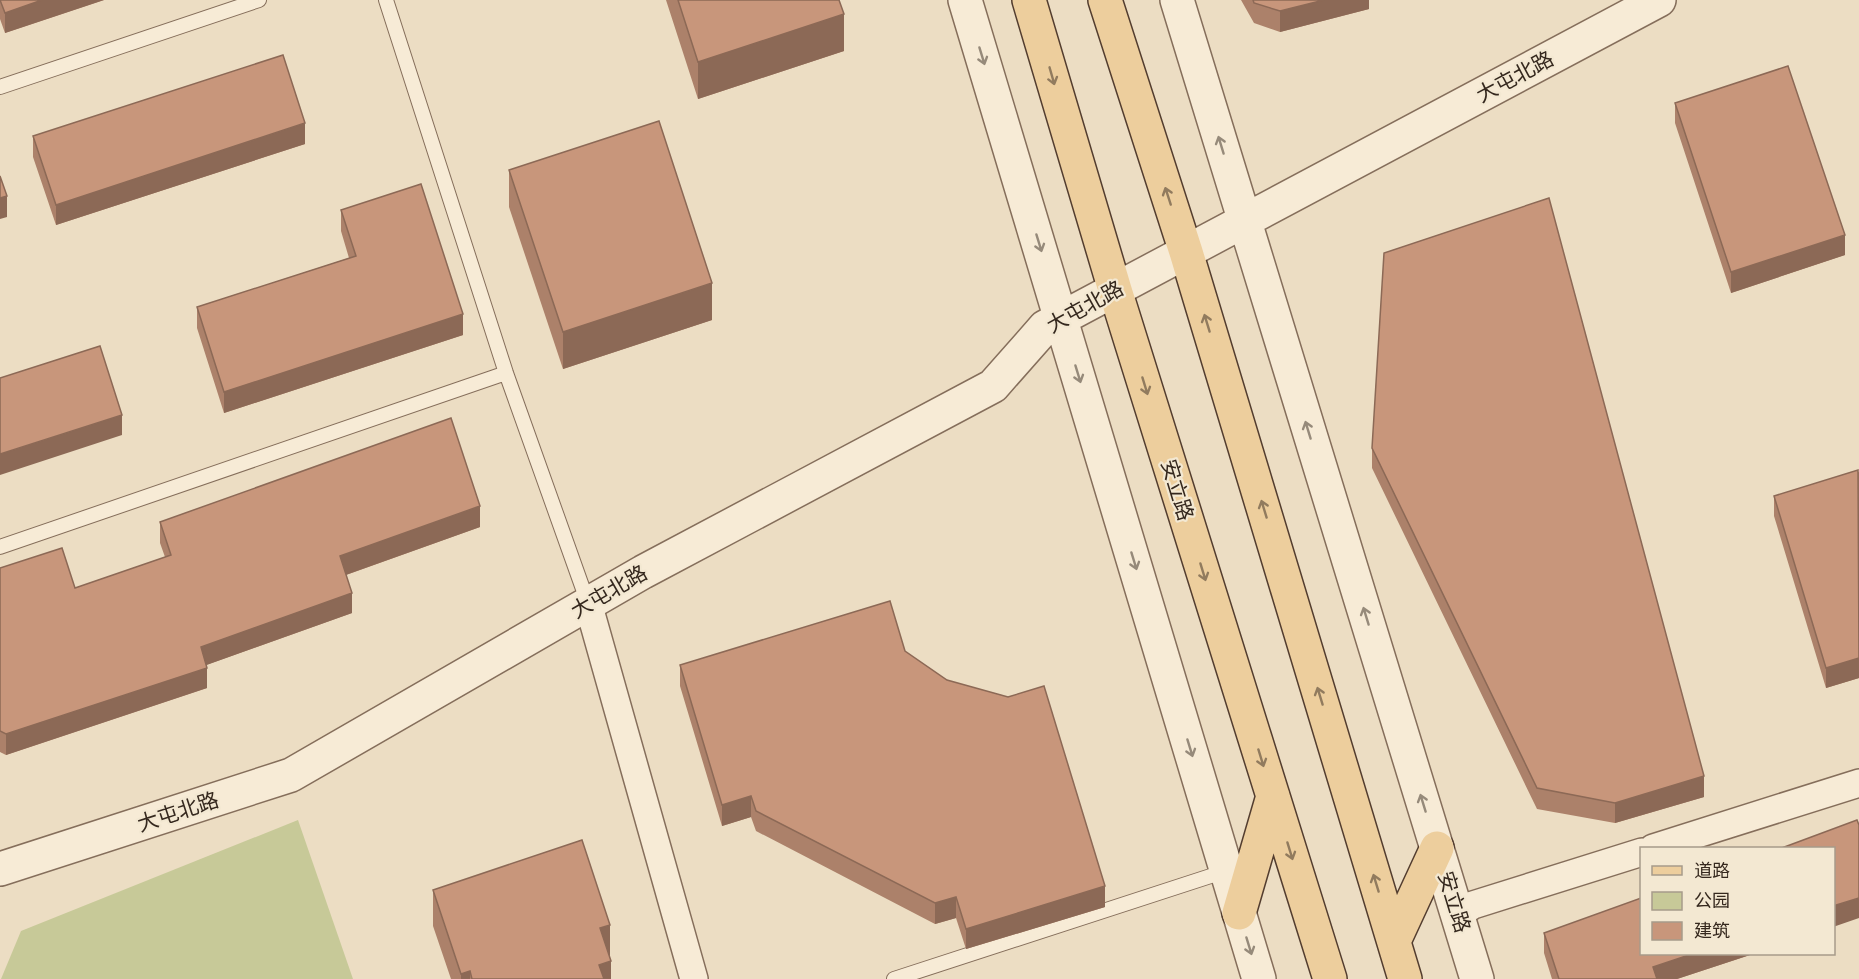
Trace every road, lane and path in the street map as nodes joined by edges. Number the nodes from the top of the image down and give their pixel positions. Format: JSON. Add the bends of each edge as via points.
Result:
{"nodes":[{"id":1,"x":259,"y":0,"type":"edge"},
{"id":2,"x":386,"y":0,"type":"edge"},
{"id":3,"x":965,"y":0,"type":"edge"},
{"id":4,"x":1029,"y":0,"type":"edge"},
{"id":5,"x":1105,"y":0,"type":"edge"},
{"id":6,"x":1177,"y":0,"type":"edge"},
{"id":7,"x":1659,"y":0,"type":"edge"},
{"id":8,"x":0,"y":87,"type":"edge"},
{"id":9,"x":1244,"y":221,"type":"junction"},
{"id":10,"x":1186,"y":252,"type":"junction"},
{"id":11,"x":1115,"y":290,"type":"junction"},
{"id":12,"x":1062,"y":318,"type":"junction"},
{"id":13,"x":506,"y":373,"type":"junction"},
{"id":14,"x":0,"y":546,"type":"edge"},
{"id":15,"x":588,"y":603,"type":"junction"},
{"id":16,"x":1859,"y":783,"type":"edge"},
{"id":17,"x":1273,"y":796,"type":"junction"},
{"id":18,"x":1659,"y":847,"type":"edge"},
{"id":19,"x":1437,"y":848,"type":"junction"},
{"id":20,"x":1640,"y":852,"type":"edge"},
{"id":21,"x":0,"y":869,"type":"edge"},
{"id":22,"x":1226,"y":871,"type":"junction"},
{"id":23,"x":1239,"y":913,"type":"junction"},
{"id":24,"x":1457,"y":915,"type":"junction"},
{"id":25,"x":1394,"y":941,"type":"junction"},
{"id":26,"x":694,"y":979,"type":"edge"},
{"id":27,"x":894,"y":979,"type":"edge"},
{"id":28,"x":1259,"y":979,"type":"edge"},
{"id":29,"x":1330,"y":979,"type":"edge"},
{"id":30,"x":1405,"y":979,"type":"edge"},
{"id":31,"x":1477,"y":979,"type":"edge"}],
"edges":[{"from":1,"to":8,"type":"lane"},
{"from":2,"to":13,"type":"lane"},
{"from":3,"to":12,"type":"street","one_way":true},
{"from":4,"to":11,"type":"main road","name":"安立路","one_way":true},
{"from":10,"to":5,"type":"main road","one_way":true},
{"from":9,"to":6,"type":"street","name":"安立路","one_way":true},
{"from":7,"to":9,"type":"street","name":"大屯北路"},
{"from":9,"to":10,"type":"street","name":"大屯北路"},
{"from":19,"to":9,"type":"street","name":"安立路","one_way":true},
{"from":10,"to":11,"type":"street","name":"大屯北路"},
{"from":25,"to":10,"type":"main road","one_way":true},
{"from":11,"to":12,"type":"street","name":"大屯北路"},
{"from":11,"to":17,"type":"main road","name":"安立路","one_way":true},
{"from":12,"to":15,"type":"street","name":"大屯北路","via":[[1045,327],[993,386]]},
{"from":12,"to":22,"type":"street","one_way":true},
{"from":13,"to":14,"type":"lane"},
{"from":13,"to":15,"type":"lane"},
{"from":15,"to":21,"type":"street","name":"大屯北路","via":[[291,775]]},
{"from":15,"to":26,"type":"street"},
{"from":16,"to":18,"type":"street"},
{"from":17,"to":23,"type":"main road"},
{"from":17,"to":29,"type":"main road","name":"安立路","one_way":true},
{"from":19,"to":24,"type":"street","name":"安立路"},
{"from":19,"to":25,"type":"main road"},
{"from":20,"to":24,"type":"street","via":[[1473,906]]},
{"from":22,"to":23,"type":"street"},
{"from":22,"to":27,"type":"lane"},
{"from":23,"to":28,"type":"street","one_way":true},
{"from":24,"to":31,"type":"street","name":"安立路"},
{"from":25,"to":30,"type":"main road"}]}
